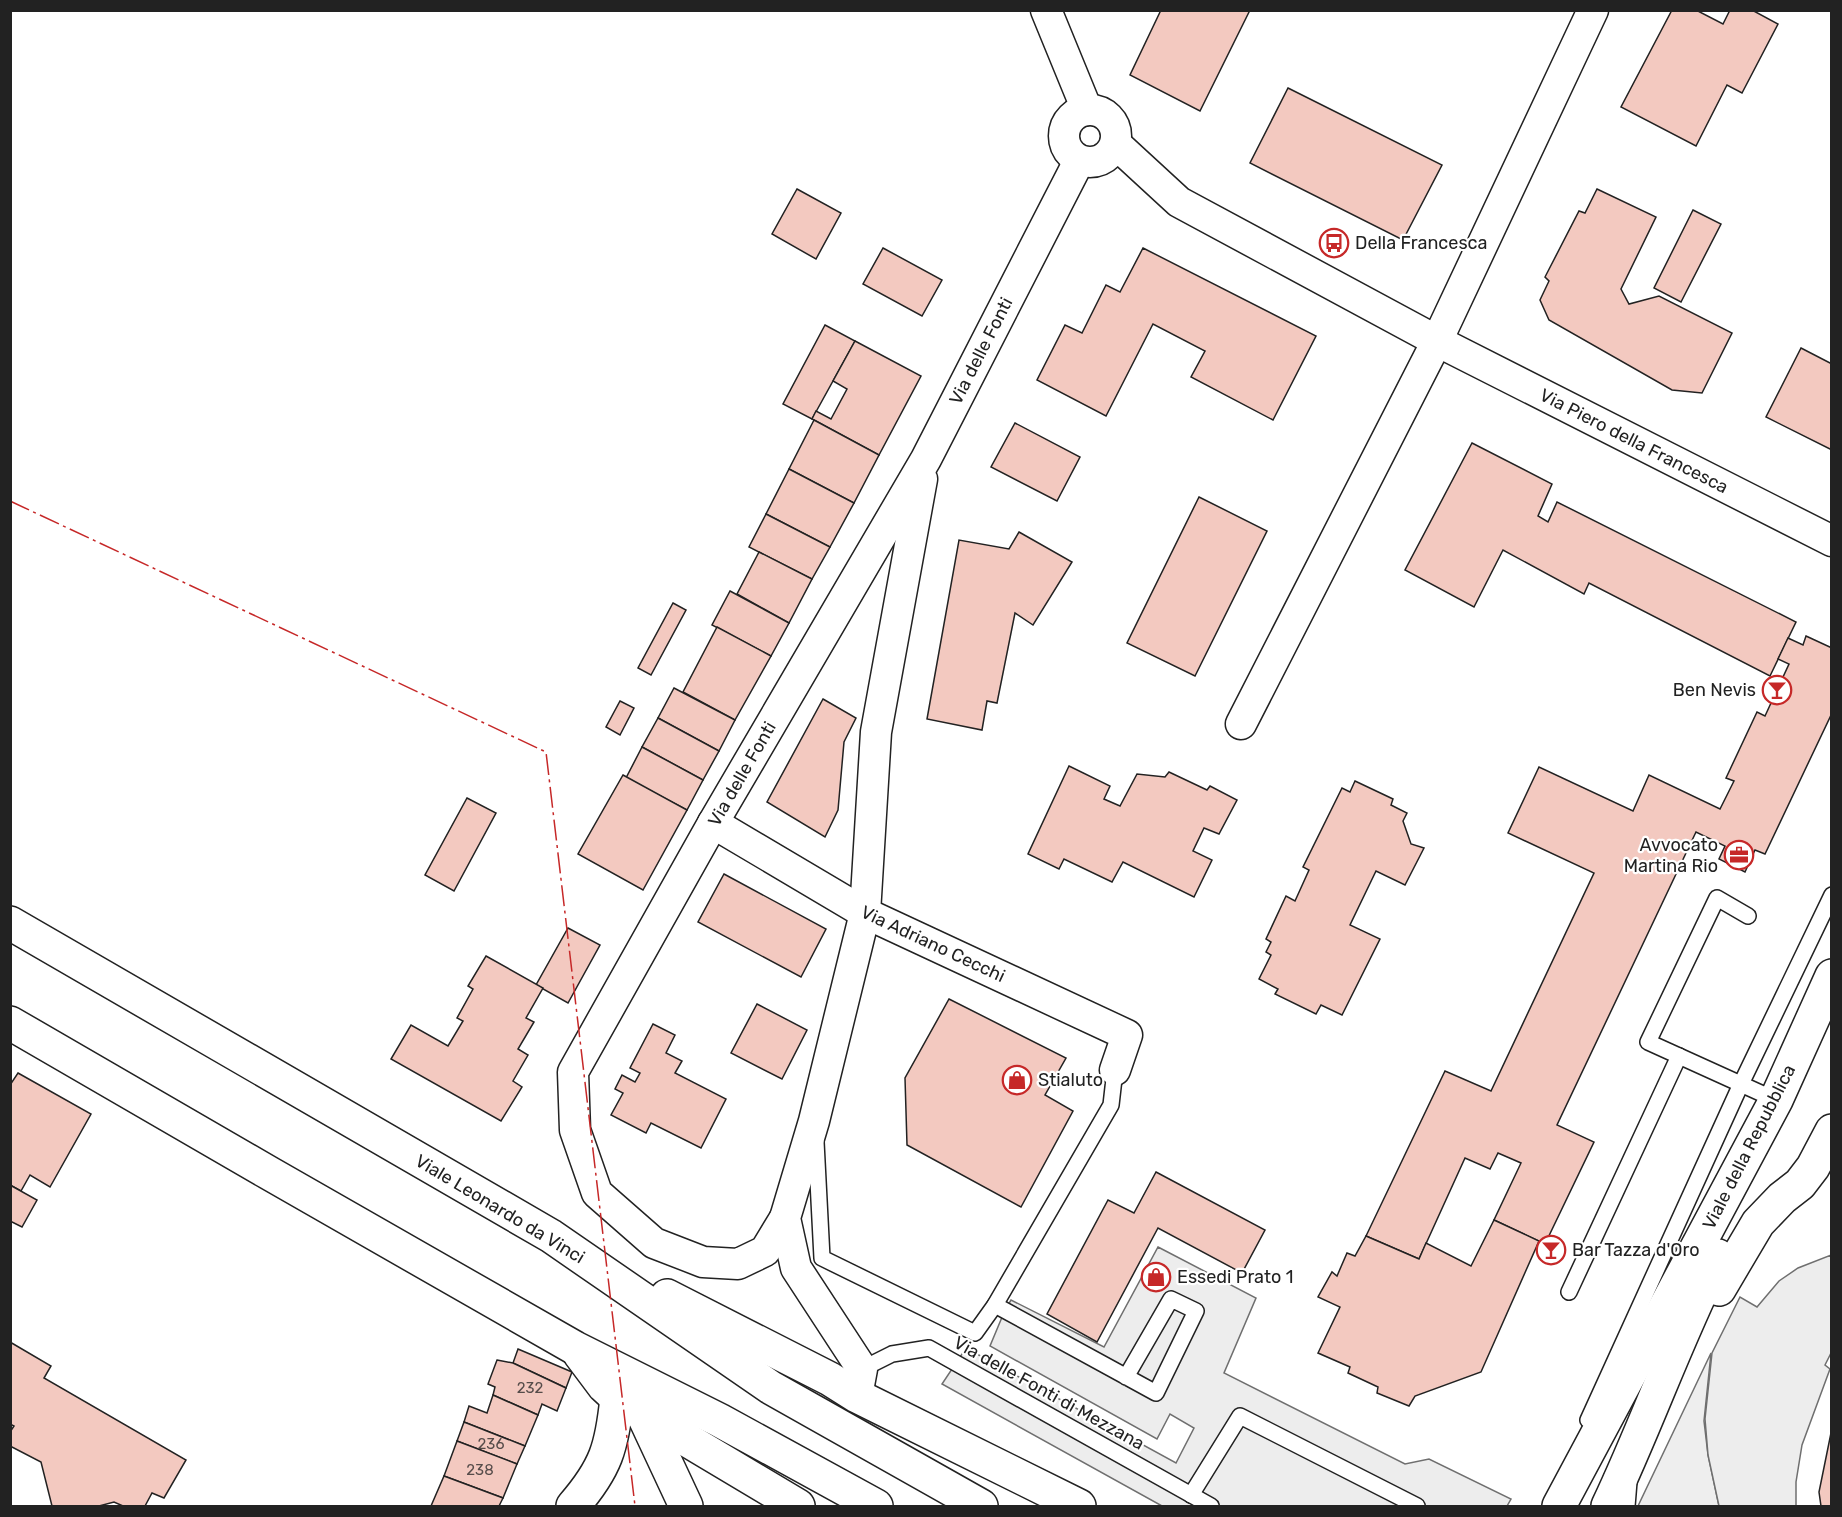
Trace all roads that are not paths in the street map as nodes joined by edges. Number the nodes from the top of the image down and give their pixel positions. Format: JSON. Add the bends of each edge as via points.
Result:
{"nodes":[{"id":1,"x":1046,"y":10,"type":"edge"},
{"id":2,"x":1593,"y":10,"type":"edge"},
{"id":3,"x":1087,"y":110,"type":"junction"},
{"id":4,"x":1116,"y":144,"type":"junction"},
{"id":5,"x":1079,"y":161,"type":"junction"},
{"id":6,"x":1437,"y":341,"type":"junction"},
{"id":7,"x":926,"y":459,"type":"junction"},
{"id":8,"x":1832,"y":541,"type":"edge"},
{"id":9,"x":1241,"y":724,"type":"dead end"},
{"id":10,"x":713,"y":823,"type":"junction"},
{"id":11,"x":1832,"y":895,"type":"edge"},
{"id":12,"x":865,"y":913,"type":"junction"},
{"id":13,"x":1748,"y":916,"type":"dead end"},
{"id":14,"x":10,"y":923,"type":"edge"},
{"id":15,"x":1832,"y":976,"type":"edge"},
{"id":16,"x":10,"y":1023,"type":"edge"},
{"id":17,"x":1832,"y":1031,"type":"edge"},
{"id":18,"x":1679,"y":1056,"type":"junction"},
{"id":19,"x":1115,"y":1070,"type":"joint"},
{"id":20,"x":1741,"y":1084,"type":"junction"},
{"id":21,"x":1776,"y":1100,"type":"junction"},
{"id":22,"x":814,"y":1121,"type":"junction"},
{"id":23,"x":1832,"y":1131,"type":"edge"},
{"id":24,"x":785,"y":1218,"type":"junction"},
{"id":25,"x":551,"y":1236,"type":"junction"},
{"id":26,"x":1569,"y":1292,"type":"dead end"},
{"id":27,"x":994,"y":1305,"type":"junction"},
{"id":28,"x":575,"y":1348,"type":"junction"},
{"id":29,"x":1126,"y":1377,"type":"junction"},
{"id":30,"x":860,"y":1382,"type":"junction"},
{"id":31,"x":630,"y":1406,"type":"junction"},
{"id":32,"x":1640,"y":1436,"type":"junction"},
{"id":33,"x":1191,"y":1495,"type":"junction"},
{"id":34,"x":1615,"y":1498,"type":"edge"},
{"id":35,"x":573,"y":1506,"type":"edge"},
{"id":36,"x":686,"y":1506,"type":"edge"},
{"id":37,"x":798,"y":1506,"type":"edge"},
{"id":38,"x":876,"y":1506,"type":"edge"},
{"id":39,"x":981,"y":1506,"type":"edge"},
{"id":40,"x":1079,"y":1506,"type":"edge"},
{"id":41,"x":1211,"y":1506,"type":"edge"},
{"id":42,"x":1417,"y":1506,"type":"edge"},
{"id":43,"x":1553,"y":1506,"type":"edge"},
{"id":44,"x":1559,"y":1506,"type":"edge"}],
"edges":[{"from":1,"to":3,"type":"street"},
{"from":2,"to":6,"type":"street"},
{"from":3,"to":4,"type":"street","via":[[1109,117],[1115,126]]},
{"from":3,"to":5,"type":"street","via":[[1070,118],[1064,134],[1064,145]]},
{"from":4,"to":5,"type":"street","via":[[1101,161]]},
{"from":4,"to":6,"type":"street","name":"Via Piero della Francesca","via":[[1179,202]]},
{"from":5,"to":7,"type":"street","name":"Via delle Fonti"},
{"from":6,"to":8,"type":"street","name":"Via Piero della Francesca"},
{"from":6,"to":9,"type":"street"},
{"from":7,"to":10,"type":"street","name":"Via delle Fonti"},
{"from":7,"to":12,"type":"street","via":[[876,732]]},
{"from":10,"to":12,"type":"street","name":"Via Adriano Cecchi"},
{"from":10,"to":24,"type":"street","name":"Via delle Fonti","via":[[573,1072],[575,1130],[597,1193],[654,1243],[703,1262],[738,1264],[765,1251]]},
{"from":11,"to":20,"type":"lane"},
{"from":12,"to":19,"type":"street","name":"Via Adriano Cecchi","via":[[1127,1035]]},
{"from":12,"to":22,"type":"street"},
{"from":13,"to":18,"type":"lane","via":[[1718,898],[1648,1042]]},
{"from":14,"to":25,"type":"main road","name":"Viale Leonardo da Vinci"},
{"from":15,"to":21,"type":"main road","name":"Viale della Repubblica"},
{"from":16,"to":28,"type":"main road"},
{"from":17,"to":32,"type":"main road","name":"Viale della Repubblica","via":[[1700,1292]]},
{"from":18,"to":20,"type":"lane"},
{"from":18,"to":26,"type":"lane"},
{"from":19,"to":27,"type":"lane","via":[[1111,1105]]},
{"from":20,"to":21,"type":"lane"},
{"from":20,"to":43,"type":"lane","via":[[1598,1396]]},
{"from":21,"to":44,"type":"main road","name":"Viale della Repubblica"},
{"from":22,"to":24,"type":"street"},
{"from":22,"to":27,"type":"lane","via":[[822,1258],[975,1333]]},
{"from":23,"to":32,"type":"main road","name":"Viale della Repubblica","via":[[1800,1184],[1758,1223],[1704,1314]]},
{"from":24,"to":30,"type":"street","via":[[796,1268]]},
{"from":25,"to":30,"type":"main road","via":[[830,1379]]},
{"from":25,"to":39,"type":"main road","name":"Viale Leonardo da Vinci","via":[[770,1387]]},
{"from":27,"to":29,"type":"lane"},
{"from":28,"to":31,"type":"main road","via":[[604,1386]]},
{"from":28,"to":38,"type":"main road","via":[[719,1420]]},
{"from":29,"to":29,"type":"lane","via":[[1156,1393],[1196,1311],[1171,1299]]},
{"from":30,"to":33,"type":"lane","name":"Via delle Fonti di Mezzana","via":[[892,1354],[929,1348]]},
{"from":30,"to":40,"type":"main road"},
{"from":31,"to":35,"type":"main road","via":[[607,1456]]},
{"from":31,"to":36,"type":"main road"},
{"from":31,"to":37,"type":"main road"},
{"from":32,"to":34,"type":"main road","name":"Viale della Repubblica"},
{"from":33,"to":41,"type":"lane","name":"Via delle Fonti di Mezzana"},
{"from":33,"to":42,"type":"lane","via":[[1240,1416]]}]}
